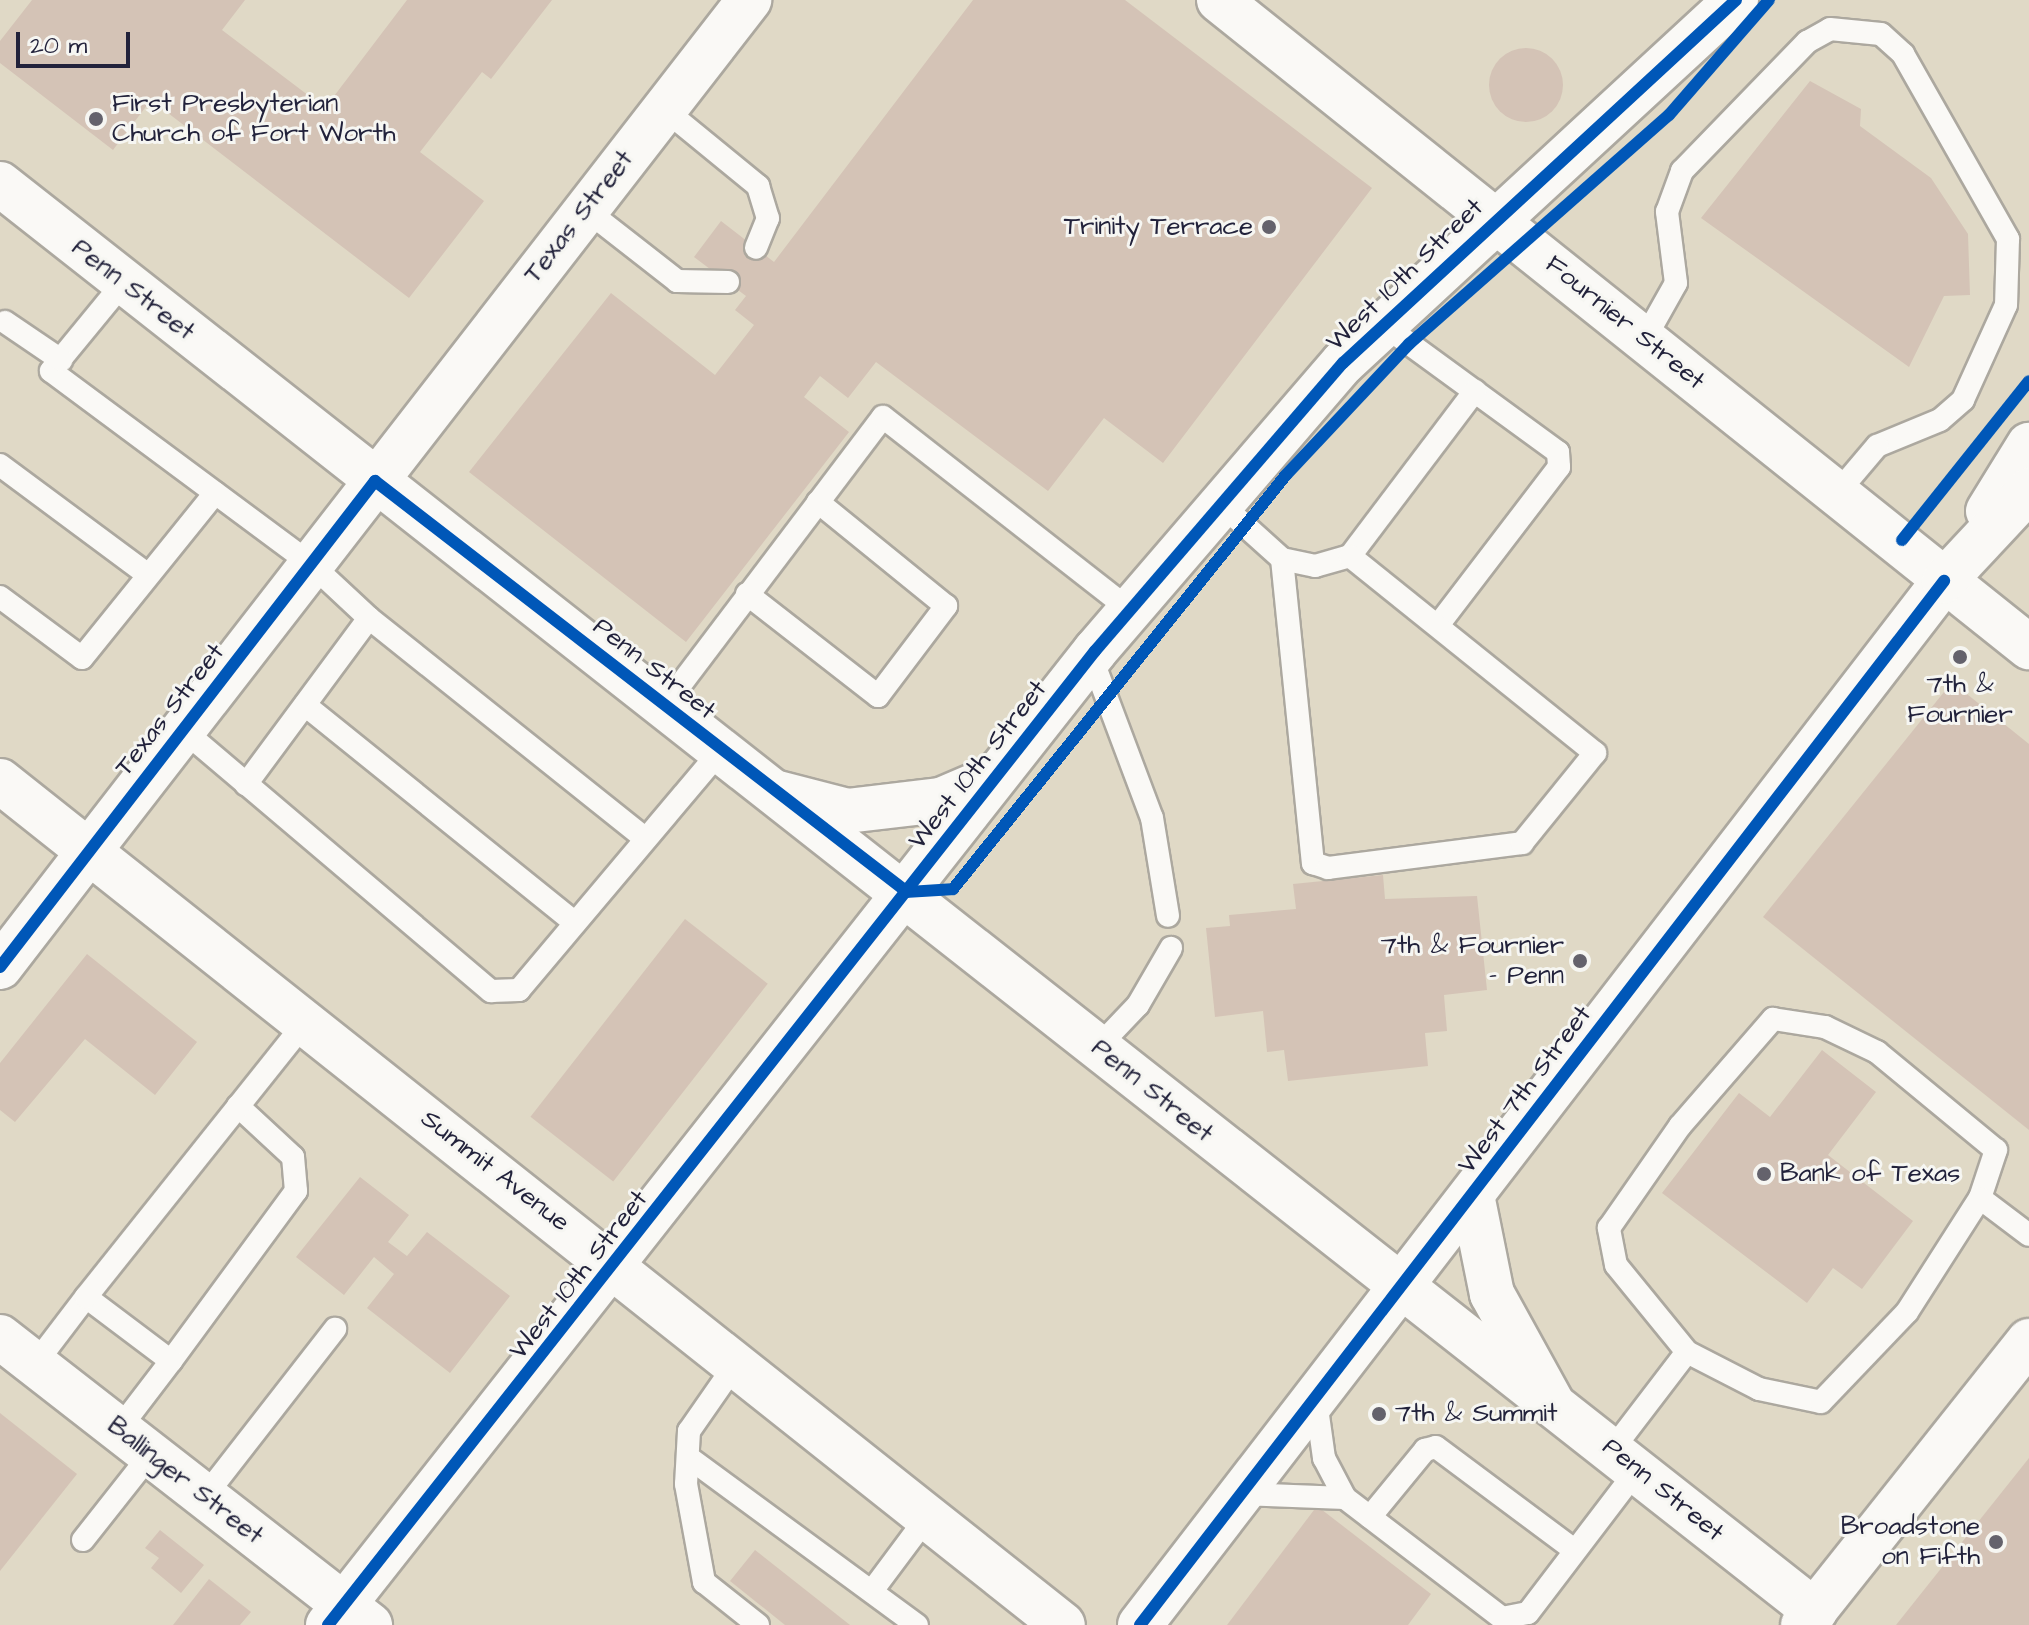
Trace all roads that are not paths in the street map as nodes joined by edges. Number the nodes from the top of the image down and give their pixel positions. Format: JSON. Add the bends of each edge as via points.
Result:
{"nodes":[{"id":1,"x":749,"y":0,"type":"edge"},
{"id":2,"x":1219,"y":0,"type":"edge"},
{"id":3,"x":1736,"y":0,"type":"edge"},
{"id":4,"x":664,"y":109,"type":"junction"},
{"id":5,"x":0,"y":184,"type":"edge"},
{"id":6,"x":585,"y":209,"type":"junction"},
{"id":7,"x":1495,"y":218,"type":"junction"},
{"id":8,"x":756,"y":248,"type":"dead end"},
{"id":9,"x":124,"y":282,"type":"junction"},
{"id":10,"x":728,"y":282,"type":"dead end"},
{"id":11,"x":2,"y":322,"type":"edge"},
{"id":12,"x":1381,"y":323,"type":"junction"},
{"id":13,"x":1644,"y":340,"type":"junction"},
{"id":14,"x":61,"y":360,"type":"junction"},
{"id":15,"x":1475,"y":391,"type":"junction"},
{"id":16,"x":2029,"y":445,"type":"edge"},
{"id":17,"x":0,"y":465,"type":"edge"},
{"id":18,"x":375,"y":481,"type":"junction"},
{"id":19,"x":2029,"y":490,"type":"edge"},
{"id":20,"x":1839,"y":491,"type":"junction"},
{"id":21,"x":215,"y":493,"type":"junction"},
{"id":22,"x":818,"y":502,"type":"junction"},
{"id":23,"x":1221,"y":504,"type":"junction"},
{"id":24,"x":1350,"y":556,"type":"junction"},
{"id":25,"x":1282,"y":559,"type":"junction"},
{"id":26,"x":311,"y":564,"type":"junction"},
{"id":27,"x":148,"y":575,"type":"junction"},
{"id":28,"x":1944,"y":581,"type":"junction"},
{"id":29,"x":747,"y":594,"type":"junction"},
{"id":30,"x":0,"y":597,"type":"edge"},
{"id":31,"x":1130,"y":610,"type":"junction"},
{"id":32,"x":369,"y":618,"type":"junction"},
{"id":33,"x":1438,"y":625,"type":"junction"},
{"id":34,"x":2029,"y":647,"type":"edge"},
{"id":35,"x":1091,"y":656,"type":"junction"},
{"id":36,"x":305,"y":705,"type":"junction"},
{"id":37,"x":665,"y":705,"type":"junction"},
{"id":38,"x":183,"y":730,"type":"junction"},
{"id":39,"x":722,"y":749,"type":"junction"},
{"id":40,"x":1001,"y":775,"type":"junction"},
{"id":41,"x":0,"y":781,"type":"edge"},
{"id":42,"x":246,"y":784,"type":"junction"},
{"id":43,"x":778,"y":793,"type":"junction"},
{"id":44,"x":646,"y":839,"type":"junction"},
{"id":45,"x":90,"y":850,"type":"junction"},
{"id":46,"x":907,"y":892,"type":"junction"},
{"id":47,"x":1168,"y":916,"type":"dead end"},
{"id":48,"x":575,"y":923,"type":"junction"},
{"id":49,"x":1171,"y":948,"type":"dead end"},
{"id":50,"x":0,"y":967,"type":"edge"},
{"id":51,"x":305,"y":1023,"type":"junction"},
{"id":52,"x":1097,"y":1048,"type":"junction"},
{"id":53,"x":238,"y":1106,"type":"junction"},
{"id":54,"x":1472,"y":1195,"type":"junction"},
{"id":55,"x":1980,"y":1198,"type":"junction"},
{"id":56,"x":2029,"y":1235,"type":"edge"},
{"id":57,"x":616,"y":1264,"type":"junction"},
{"id":58,"x":1400,"y":1289,"type":"junction"},
{"id":59,"x":86,"y":1297,"type":"junction"},
{"id":60,"x":335,"y":1329,"type":"dead end"},
{"id":61,"x":0,"y":1337,"type":"edge"},
{"id":62,"x":2029,"y":1341,"type":"edge"},
{"id":63,"x":1687,"y":1352,"type":"junction"},
{"id":64,"x":171,"y":1361,"type":"junction"},
{"id":65,"x":737,"y":1362,"type":"junction"},
{"id":66,"x":35,"y":1364,"type":"junction"},
{"id":67,"x":1316,"y":1397,"type":"junction"},
{"id":68,"x":1551,"y":1401,"type":"junction"},
{"id":69,"x":135,"y":1441,"type":"junction"},
{"id":70,"x":688,"y":1457,"type":"junction"},
{"id":71,"x":1625,"y":1460,"type":"junction"},
{"id":72,"x":1241,"y":1494,"type":"junction"},
{"id":73,"x":205,"y":1496,"type":"junction"},
{"id":74,"x":1345,"y":1498,"type":"junction"},
{"id":75,"x":928,"y":1516,"type":"junction"},
{"id":76,"x":1370,"y":1517,"type":"junction"},
{"id":77,"x":83,"y":1540,"type":"dead end"},
{"id":78,"x":1574,"y":1550,"type":"junction"},
{"id":79,"x":872,"y":1591,"type":"junction"},
{"id":80,"x":347,"y":1618,"type":"edge"},
{"id":81,"x":1809,"y":1618,"type":"edge"},
{"id":82,"x":758,"y":1625,"type":"edge"},
{"id":83,"x":917,"y":1625,"type":"edge"},
{"id":84,"x":1063,"y":1625,"type":"edge"},
{"id":85,"x":1140,"y":1625,"type":"edge"}],
"edges":[{"from":1,"to":4,"type":"street","name":"Texas Street"},
{"from":2,"to":7,"type":"street","name":"Fournier Street"},
{"from":3,"to":7,"type":"street","name":"West 10th Street"},
{"from":4,"to":6,"type":"street","name":"Texas Street"},
{"from":4,"to":8,"type":"lane","via":[[758,186],[768,218]]},
{"from":5,"to":9,"type":"street","name":"Penn Street"},
{"from":6,"to":10,"type":"lane","via":[[677,281]]},
{"from":6,"to":18,"type":"street","name":"Texas Street"},
{"from":7,"to":12,"type":"street","name":"West 10th Street"},
{"from":7,"to":13,"type":"street","name":"Fournier Street"},
{"from":9,"to":14,"type":"lane"},
{"from":9,"to":18,"type":"street","name":"Penn Street"},
{"from":11,"to":14,"type":"lane"},
{"from":12,"to":15,"type":"lane"},
{"from":12,"to":23,"type":"street","name":"West 10th Street"},
{"from":13,"to":20,"type":"street","name":"Fournier Street"},
{"from":13,"to":20,"type":"lane","via":[[1676,283],[1667,212],[1682,171],[1807,42],[1830,29],[1881,34],[1903,54],[2008,239],[2006,305],[1963,400],[1940,420],[1877,446]]},
{"from":14,"to":21,"type":"lane","via":[[51,371]]},
{"from":15,"to":24,"type":"lane"},
{"from":15,"to":33,"type":"lane","via":[[1548,441],[1559,467]]},
{"from":16,"to":28,"type":"street","name":"West 7th Street"},
{"from":17,"to":27,"type":"lane"},
{"from":18,"to":26,"type":"street","name":"Texas Street"},
{"from":18,"to":37,"type":"street","name":"Penn Street"},
{"from":19,"to":28,"type":"street","name":"West 7th Street"},
{"from":20,"to":28,"type":"street","name":"Fournier Street"},
{"from":21,"to":26,"type":"lane"},
{"from":21,"to":27,"type":"lane"},
{"from":22,"to":29,"type":"lane"},
{"from":22,"to":29,"type":"lane","via":[[946,606],[878,696]]},
{"from":22,"to":31,"type":"lane","via":[[883,417]]},
{"from":23,"to":25,"type":"lane"},
{"from":23,"to":31,"type":"street","name":"West 10th Street"},
{"from":24,"to":25,"type":"lane","via":[[1315,566]]},
{"from":24,"to":33,"type":"lane"},
{"from":25,"to":33,"type":"lane","via":[[1313,863],[1328,868],[1522,843],[1595,753]]},
{"from":26,"to":32,"type":"lane"},
{"from":26,"to":38,"type":"street","name":"Texas Street"},
{"from":27,"to":30,"type":"lane","via":[[82,658]]},
{"from":28,"to":34,"type":"street","name":"Fournier Street"},
{"from":28,"to":54,"type":"street","name":"West 7th Street"},
{"from":29,"to":37,"type":"lane"},
{"from":31,"to":35,"type":"street","name":"West 10th Street"},
{"from":32,"to":36,"type":"lane"},
{"from":32,"to":44,"type":"lane"},
{"from":35,"to":40,"type":"street","name":"West 10th Street"},
{"from":35,"to":47,"type":"lane","via":[[1152,818]]},
{"from":36,"to":42,"type":"lane"},
{"from":36,"to":48,"type":"lane"},
{"from":37,"to":39,"type":"street","name":"Penn Street"},
{"from":38,"to":42,"type":"lane"},
{"from":38,"to":45,"type":"street","name":"Texas Street"},
{"from":39,"to":43,"type":"street","name":"Penn Street"},
{"from":39,"to":44,"type":"lane"},
{"from":40,"to":43,"type":"street","via":[[941,800],[847,811]]},
{"from":40,"to":46,"type":"street","name":"West 10th Street"},
{"from":41,"to":45,"type":"street","name":"Summit Avenue"},
{"from":42,"to":48,"type":"lane","via":[[491,991],[519,990]]},
{"from":43,"to":46,"type":"street","name":"Penn Street"},
{"from":44,"to":48,"type":"lane"},
{"from":45,"to":50,"type":"street","name":"Texas Street"},
{"from":45,"to":51,"type":"street","name":"Summit Avenue"},
{"from":46,"to":52,"type":"street","name":"Penn Street"},
{"from":46,"to":57,"type":"street","name":"West 10th Street"},
{"from":49,"to":52,"type":"lane","via":[[1138,1005]]},
{"from":51,"to":53,"type":"lane"},
{"from":51,"to":57,"type":"street","name":"Summit Avenue"},
{"from":52,"to":58,"type":"street","name":"Penn Street"},
{"from":53,"to":59,"type":"lane"},
{"from":53,"to":64,"type":"lane","via":[[293,1157],[296,1191]]},
{"from":54,"to":58,"type":"street","name":"West 7th Street"},
{"from":54,"to":68,"type":"street","via":[[1492,1294]]},
{"from":55,"to":56,"type":"lane"},
{"from":55,"to":63,"type":"lane","via":[[1907,1312],[1821,1402],[1759,1389]]},
{"from":55,"to":63,"type":"lane","via":[[1996,1150],[1877,1052],[1825,1027],[1773,1019],[1680,1126],[1609,1228],[1616,1265]]},
{"from":57,"to":65,"type":"street","name":"Summit Avenue"},
{"from":57,"to":80,"type":"street","name":"West 10th Street"},
{"from":58,"to":67,"type":"street","name":"West 7th Street"},
{"from":58,"to":68,"type":"street","name":"Penn Street"},
{"from":59,"to":64,"type":"lane"},
{"from":59,"to":66,"type":"lane"},
{"from":60,"to":73,"type":"lane"},
{"from":61,"to":66,"type":"street","name":"Ballinger Street"},
{"from":62,"to":81,"type":"street"},
{"from":63,"to":71,"type":"lane"},
{"from":64,"to":69,"type":"lane"},
{"from":65,"to":70,"type":"lane","via":[[689,1431]]},
{"from":65,"to":75,"type":"street","name":"Summit Avenue"},
{"from":66,"to":69,"type":"street","name":"Ballinger Street"},
{"from":67,"to":72,"type":"street","name":"West 7th Street"},
{"from":67,"to":74,"type":"lane","via":[[1324,1458]]},
{"from":68,"to":71,"type":"street","name":"Penn Street"},
{"from":69,"to":73,"type":"street","name":"Ballinger Street"},
{"from":69,"to":77,"type":"lane"},
{"from":70,"to":79,"type":"lane"},
{"from":70,"to":82,"type":"lane","via":[[694,1545],[704,1582]]},
{"from":71,"to":78,"type":"lane"},
{"from":71,"to":81,"type":"street","name":"Penn Street"},
{"from":72,"to":74,"type":"lane"},
{"from":72,"to":85,"type":"street","name":"West 7th Street"},
{"from":73,"to":80,"type":"street","name":"Ballinger Street"},
{"from":74,"to":76,"type":"lane"},
{"from":75,"to":79,"type":"lane"},
{"from":75,"to":84,"type":"street","name":"Summit Avenue"},
{"from":76,"to":78,"type":"lane","via":[[1425,1450],[1436,1447]]},
{"from":76,"to":78,"type":"lane","via":[[1502,1618],[1528,1613]]},
{"from":79,"to":83,"type":"lane"}]}
